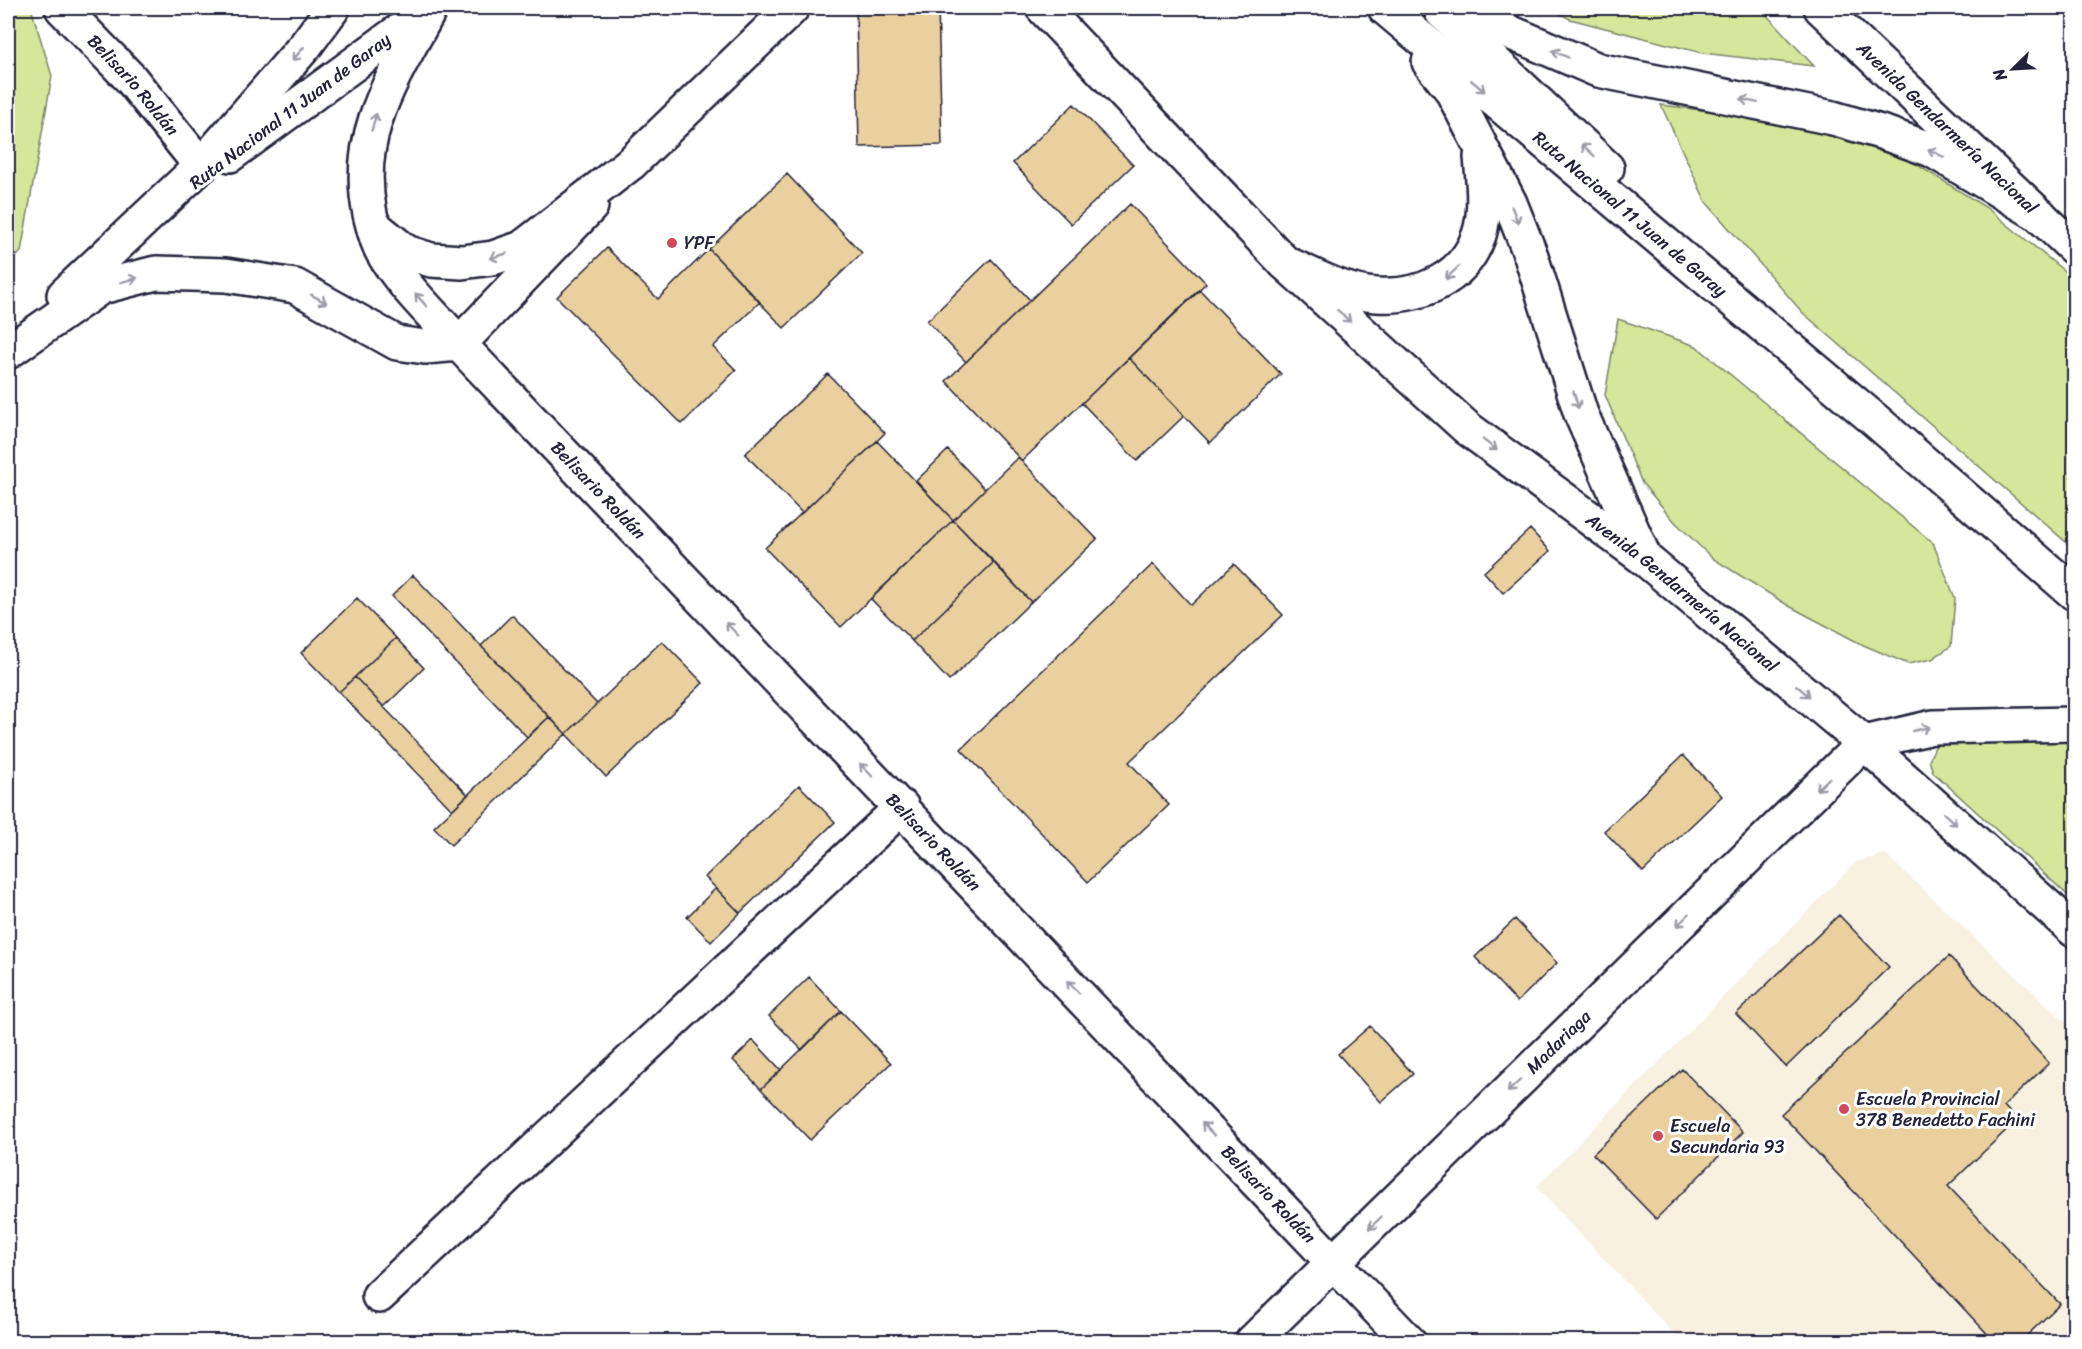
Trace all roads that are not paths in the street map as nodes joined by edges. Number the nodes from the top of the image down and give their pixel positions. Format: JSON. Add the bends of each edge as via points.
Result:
{"nodes":[{"id":1,"x":62,"y":8,"type":"edge"},
{"id":2,"x":333,"y":8,"type":"edge"},
{"id":3,"x":431,"y":8,"type":"edge"},
{"id":4,"x":792,"y":8,"type":"edge"},
{"id":5,"x":1043,"y":8,"type":"edge"},
{"id":6,"x":1384,"y":8,"type":"edge"},
{"id":7,"x":1437,"y":8,"type":"edge"},
{"id":8,"x":1459,"y":8,"type":"edge"},
{"id":9,"x":1821,"y":8,"type":"edge"},
{"id":10,"x":1479,"y":140,"type":"junction"},
{"id":11,"x":632,"y":163,"type":"junction"},
{"id":12,"x":201,"y":166,"type":"junction"},
{"id":13,"x":2040,"y":215,"type":"junction"},
{"id":14,"x":149,"y":216,"type":"junction"},
{"id":15,"x":373,"y":225,"type":"junction"},
{"id":16,"x":2074,"y":248,"type":"edge"},
{"id":17,"x":1285,"y":262,"type":"junction"},
{"id":18,"x":459,"y":344,"type":"junction"},
{"id":19,"x":8,"y":347,"type":"edge"},
{"id":20,"x":8,"y":352,"type":"edge"},
{"id":21,"x":1875,"y":420,"type":"junction"},
{"id":22,"x":1645,"y":559,"type":"junction"},
{"id":23,"x":2074,"y":593,"type":"edge"},
{"id":24,"x":2074,"y":724,"type":"edge"},
{"id":25,"x":1864,"y":743,"type":"junction"},
{"id":26,"x":902,"y":807,"type":"junction"},
{"id":27,"x":2074,"y":930,"type":"edge"},
{"id":28,"x":1335,"y":1262,"type":"junction"},
{"id":29,"x":379,"y":1296,"type":"dead end"},
{"id":30,"x":1252,"y":1341,"type":"edge"},
{"id":31,"x":1409,"y":1341,"type":"edge"}],
"edges":[{"from":1,"to":12,"type":"main road","name":"Belisario Roldán","via":[[131,79]]},
{"from":2,"to":12,"type":"main road","name":"Ruta Nacional 11 Juan de Garay","one_way":true},
{"from":3,"to":14,"type":"main road","name":"Ruta Nacional 11 Juan de Garay"},
{"from":15,"to":3,"type":"main road","name":"Belisario Roldán","one_way":true,"via":[[366,193],[367,146],[383,97]]},
{"from":4,"to":11,"type":"main road"},
{"from":5,"to":17,"type":"main road","name":"Avenida Gendarmería Nacional"},
{"from":6,"to":10,"type":"main road","via":[[1451,89]]},
{"from":6,"to":21,"type":"main road","name":"Ruta Nacional 11 Juan de Garay","one_way":true},
{"from":21,"to":7,"type":"main road","name":"Ruta Nacional 11 Juan de Garay","one_way":true},
{"from":13,"to":8,"type":"main road","one_way":true,"via":[[1932,150],[1833,118],[1598,70]]},
{"from":9,"to":13,"type":"main road","name":"Avenida Gendarmería Nacional"},
{"from":10,"to":17,"type":"main road","one_way":true,"via":[[1484,194],[1479,234],[1466,259],[1440,284],[1406,295],[1374,295],[1336,286]]},
{"from":10,"to":22,"type":"main road","one_way":true,"via":[[1532,256],[1581,414]]},
{"from":11,"to":15,"type":"main road","one_way":true,"via":[[522,248],[493,258],[431,260],[406,252]]},
{"from":11,"to":18,"type":"main road"},
{"from":12,"to":14,"type":"main road","name":"Ruta Nacional 11 Juan de Garay"},
{"from":13,"to":16,"type":"main road","name":"Avenida Gendarmería Nacional"},
{"from":14,"to":19,"type":"main road","name":"Ruta Nacional 11 Juan de Garay"},
{"from":18,"to":15,"type":"main road","name":"Belisario Roldán","one_way":true,"via":[[397,273],[382,252]]},
{"from":17,"to":22,"type":"main road","name":"Avenida Gendarmería Nacional","one_way":true,"via":[[1467,428]]},
{"from":20,"to":18,"type":"main road","one_way":true,"via":[[101,287],[156,273],[226,274],[295,286],[397,343],[425,347]]},
{"from":26,"to":18,"type":"main road","name":"Belisario Roldán","one_way":true},
{"from":21,"to":23,"type":"main road","name":"Ruta Nacional 11 Juan de Garay"},
{"from":22,"to":25,"type":"main road","name":"Avenida Gendarmería Nacional","one_way":true},
{"from":25,"to":24,"type":"main road","one_way":true,"via":[[1933,727]]},
{"from":25,"to":27,"type":"main road","name":"Avenida Gendarmería Nacional","one_way":true},
{"from":25,"to":28,"type":"main road","name":"Madariaga","one_way":true},
{"from":28,"to":26,"type":"main road","name":"Belisario Roldán","one_way":true},
{"from":26,"to":29,"type":"main road"},
{"from":28,"to":30,"type":"main road","name":"Madariaga"},
{"from":28,"to":31,"type":"main road","name":"Belisario Roldán"}]}
